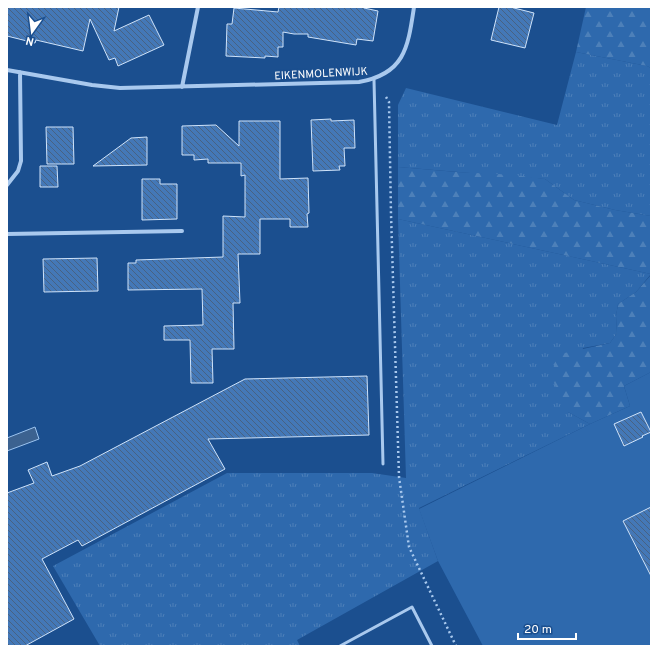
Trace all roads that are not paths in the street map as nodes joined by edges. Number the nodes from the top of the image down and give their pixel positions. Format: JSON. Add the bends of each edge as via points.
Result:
{"nodes":[{"id":1,"x":198,"y":7,"type":"edge"},
{"id":2,"x":414,"y":7,"type":"edge"},
{"id":3,"x":7,"y":70,"type":"edge"},
{"id":4,"x":20,"y":72,"type":"junction"},
{"id":5,"x":374,"y":80,"type":"junction"},
{"id":6,"x":182,"y":87,"type":"junction"},
{"id":7,"x":7,"y":185,"type":"edge"},
{"id":8,"x":182,"y":232,"type":"dead end"},
{"id":9,"x":7,"y":234,"type":"edge"},
{"id":10,"x":383,"y":464,"type":"dead end"},
{"id":11,"x":340,"y":646,"type":"edge"},
{"id":12,"x":432,"y":646,"type":"edge"}],
"edges":[{"from":1,"to":6,"type":"street"},
{"from":2,"to":5,"type":"street","name":"EIKENMOLENWIJK","via":[[410,35],[402,56],[388,72]]},
{"from":3,"to":4,"type":"street","name":"EIKENMOLENWIJK"},
{"from":4,"to":6,"type":"street","name":"EIKENMOLENWIJK","via":[[120,88]]},
{"from":4,"to":7,"type":"street","via":[[21,161],[18,171]]},
{"from":5,"to":6,"type":"street","name":"EIKENMOLENWIJK","via":[[349,83]]},
{"from":5,"to":10,"type":"lane"},
{"from":8,"to":9,"type":"street"},
{"from":11,"to":12,"type":"lane","via":[[412,608]]}]}
